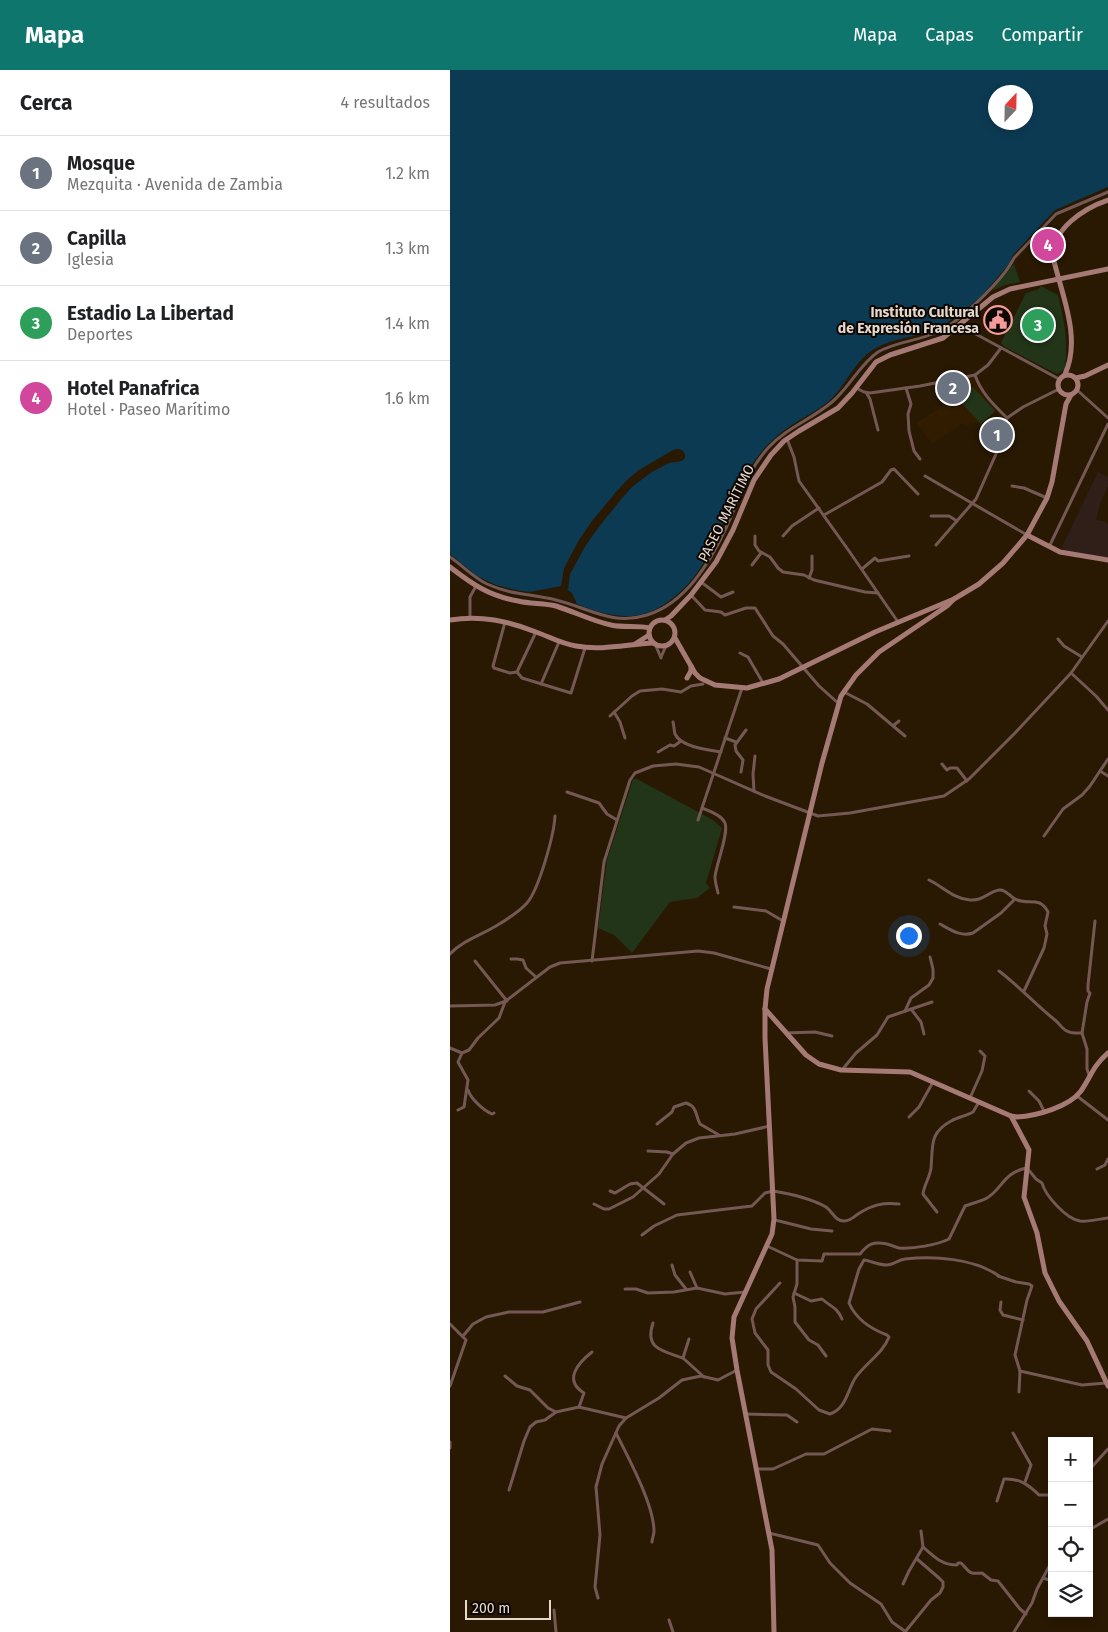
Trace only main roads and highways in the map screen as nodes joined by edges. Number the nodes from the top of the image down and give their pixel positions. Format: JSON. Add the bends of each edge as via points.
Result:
{"nodes":[{"id":1,"x":1108,"y":200,"type":"edge"},
{"id":2,"x":1108,"y":268,"type":"edge"},
{"id":3,"x":1058,"y":279,"type":"junction"},
{"id":4,"x":1070,"y":364,"type":"junction"},
{"id":5,"x":1108,"y":365,"type":"edge"},
{"id":6,"x":1066,"y":374,"type":"junction"},
{"id":7,"x":1076,"y":378,"type":"junction"},
{"id":8,"x":1074,"y":393,"type":"junction"},
{"id":9,"x":1063,"y":394,"type":"junction"},
{"id":10,"x":1066,"y":404,"type":"junction"},
{"id":11,"x":1027,"y":535,"type":"junction"},
{"id":12,"x":1108,"y":560,"type":"edge"},
{"id":13,"x":450,"y":566,"type":"edge"},
{"id":14,"x":954,"y":599,"type":"junction"},
{"id":15,"x":680,"y":608,"type":"junction"},
{"id":16,"x":905,"y":619,"type":"junction"},
{"id":17,"x":450,"y":620,"type":"edge"},
{"id":18,"x":665,"y":620,"type":"junction"},
{"id":19,"x":673,"y":625,"type":"junction"},
{"id":20,"x":650,"y":628,"type":"junction"},
{"id":21,"x":911,"y":630,"type":"junction"},
{"id":22,"x":649,"y":635,"type":"junction"},
{"id":23,"x":675,"y":638,"type":"junction"},
{"id":24,"x":655,"y":644,"type":"junction"},
{"id":25,"x":632,"y":645,"type":"junction"},
{"id":26,"x":667,"y":646,"type":"junction"},
{"id":27,"x":684,"y":654,"type":"junction"},
{"id":28,"x":691,"y":666,"type":"junction"},
{"id":29,"x":686,"y":678,"type":"dead end"},
{"id":30,"x":765,"y":1009,"type":"junction"},
{"id":31,"x":1108,"y":1053,"type":"edge"},
{"id":32,"x":1011,"y":1116,"type":"junction"},
{"id":33,"x":1107,"y":1380,"type":"edge"},
{"id":34,"x":774,"y":1632,"type":"edge"}],
"edges":[{"from":1,"to":3,"type":"main road","via":[[1076,218],[1055,240],[1052,250]]},
{"from":2,"to":3,"type":"main road","name":"PASEO MARÍTIMO"},
{"from":3,"to":4,"type":"main road","via":[[1072,339]]},
{"from":3,"to":15,"type":"main road","name":"PASEO MARÍTIMO","via":[[1002,292],[943,338],[882,358],[838,408],[787,439],[761,469],[716,562]]},
{"from":4,"to":6,"type":"main road"},
{"from":4,"to":7,"type":"main road"},
{"from":5,"to":7,"type":"main road"},
{"from":6,"to":7,"type":"main road"},
{"from":6,"to":9,"type":"main road","via":[[1059,379],[1059,389]]},
{"from":7,"to":8,"type":"main road"},
{"from":8,"to":9,"type":"main road"},
{"from":8,"to":10,"type":"main road"},
{"from":9,"to":10,"type":"main road"},
{"from":10,"to":11,"type":"main road","via":[[1052,482]]},
{"from":11,"to":12,"type":"main road","via":[[1060,552]]},
{"from":11,"to":14,"type":"main road","via":[[990,576]]},
{"from":13,"to":20,"type":"main road","via":[[494,595],[555,606],[612,625]]},
{"from":14,"to":16,"type":"main road"},
{"from":14,"to":21,"type":"main road"},
{"from":15,"to":18,"type":"main road","name":"PASEO MARÍTIMO"},
{"from":15,"to":19,"type":"main road","name":"PASEO MARÍTIMO"},
{"from":16,"to":21,"type":"main road"},
{"from":16,"to":28,"type":"main road","via":[[764,684],[742,688],[715,685],[698,675]]},
{"from":17,"to":25,"type":"main road","via":[[494,619],[585,648]]},
{"from":18,"to":19,"type":"main road"},
{"from":18,"to":20,"type":"main road","via":[[657,621]]},
{"from":19,"to":23,"type":"main road"},
{"from":20,"to":22,"type":"main road"},
{"from":21,"to":30,"type":"main road","via":[[879,652],[856,675],[838,702],[771,970]]},
{"from":22,"to":24,"type":"main road"},
{"from":22,"to":25,"type":"main road"},
{"from":23,"to":26,"type":"main road"},
{"from":23,"to":27,"type":"main road"},
{"from":24,"to":25,"type":"main road"},
{"from":24,"to":26,"type":"main road"},
{"from":26,"to":27,"type":"main road","via":[[678,648]]},
{"from":27,"to":28,"type":"main road"},
{"from":28,"to":29,"type":"main road"},
{"from":30,"to":32,"type":"main road","via":[[812,1059],[828,1067],[918,1075]]},
{"from":30,"to":34,"type":"main road","via":[[774,1219],[772,1234],[732,1327],[769,1533]]},
{"from":31,"to":32,"type":"main road","via":[[1096,1064],[1077,1096],[1065,1105],[1022,1117]]},
{"from":32,"to":33,"type":"main road","via":[[1029,1150],[1024,1198],[1037,1233],[1045,1273]]}]}
